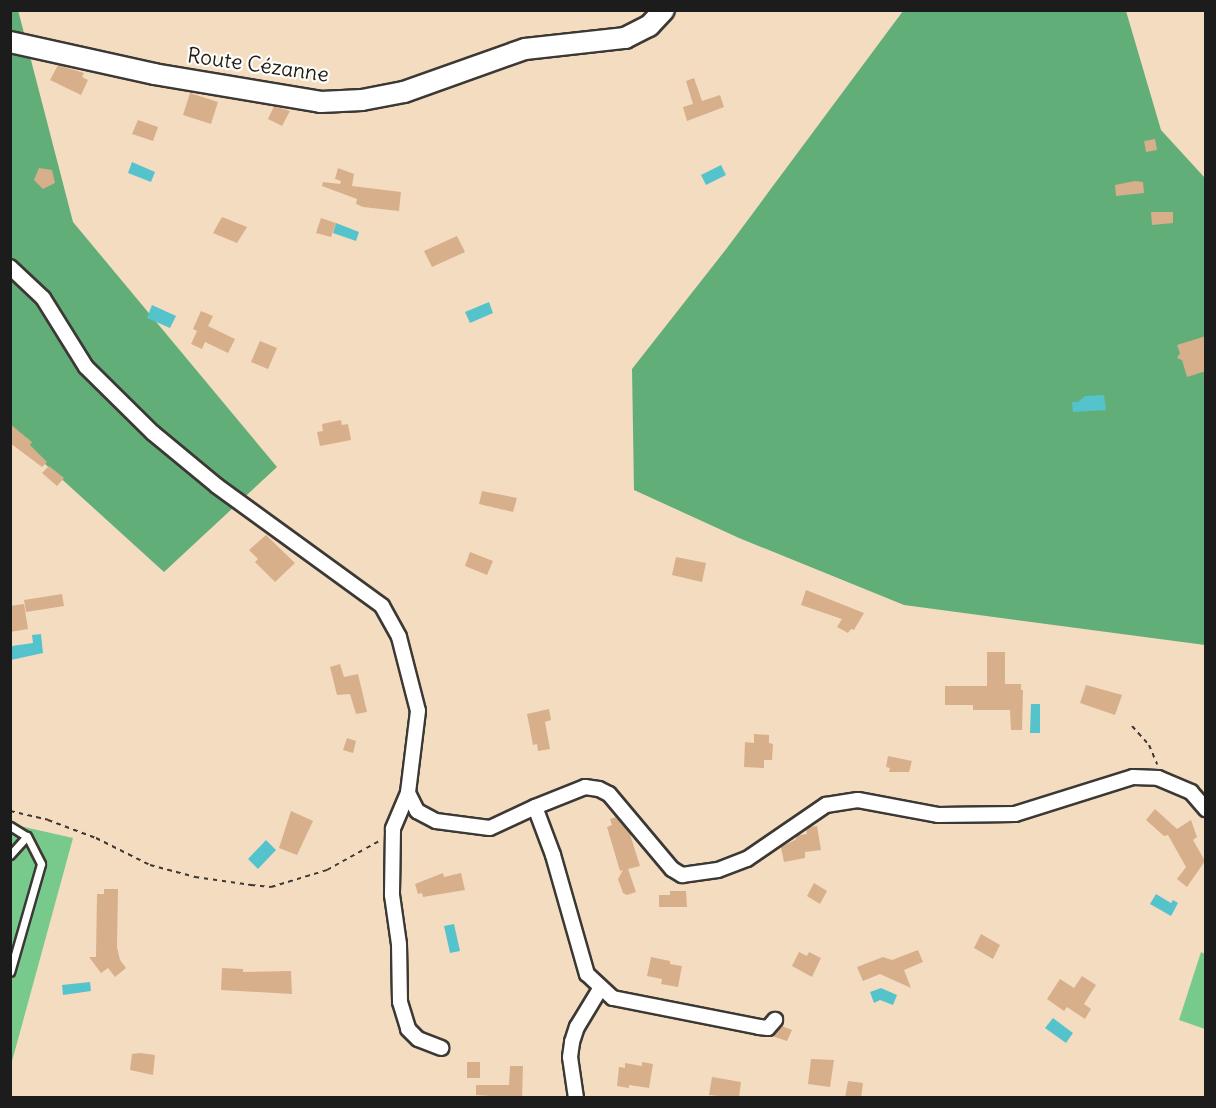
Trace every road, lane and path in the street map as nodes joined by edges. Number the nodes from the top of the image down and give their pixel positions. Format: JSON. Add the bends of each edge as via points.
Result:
{"nodes":[{"id":1,"x":664,"y":10,"type":"edge"},
{"id":2,"x":13,"y":39,"type":"edge"},
{"id":3,"x":10,"y":267,"type":"edge"},
{"id":4,"x":1132,"y":726,"type":"dead end"},
{"id":5,"x":1158,"y":778,"type":"junction"},
{"id":6,"x":408,"y":793,"type":"junction"},
{"id":7,"x":535,"y":807,"type":"junction"},
{"id":8,"x":1206,"y":809,"type":"edge"},
{"id":9,"x":10,"y":811,"type":"edge"},
{"id":10,"x":10,"y":826,"type":"edge"},
{"id":11,"x":393,"y":829,"type":"junction"},
{"id":12,"x":26,"y":836,"type":"junction"},
{"id":13,"x":10,"y":855,"type":"edge"},
{"id":14,"x":10,"y":972,"type":"edge"},
{"id":15,"x":600,"y":989,"type":"junction"},
{"id":16,"x":776,"y":1020,"type":"dead end"},
{"id":17,"x":441,"y":1048,"type":"dead end"},
{"id":18,"x":576,"y":1098,"type":"edge"}],
"edges":[{"from":1,"to":2,"type":"street","name":"Route Cézanne","via":[[649,26],[625,38],[525,49],[404,92],[363,100],[321,102],[154,74]]},
{"from":3,"to":6,"type":"street","via":[[43,298],[86,367],[153,433],[217,486],[382,606],[399,637],[418,711]]},
{"from":4,"to":5,"type":"path","via":[[1156,758]]},
{"from":5,"to":7,"type":"street","via":[[1133,777],[1015,814],[938,815],[858,800],[826,805],[747,859],[718,870],[682,875],[672,869],[609,794],[599,789],[585,787]]},
{"from":5,"to":8,"type":"street","via":[[1191,792]]},
{"from":6,"to":7,"type":"street","via":[[417,811],[436,821],[490,828]]},
{"from":6,"to":11,"type":"street"},
{"from":7,"to":15,"type":"street","via":[[587,974]]},
{"from":9,"to":11,"type":"path","via":[[96,838],[150,865],[195,877],[271,887],[327,870],[385,838]]},
{"from":10,"to":12,"type":"lane"},
{"from":11,"to":17,"type":"street","via":[[392,895],[397,915],[403,1018],[418,1039]]},
{"from":12,"to":13,"type":"lane"},
{"from":12,"to":14,"type":"lane","via":[[42,864]]},
{"from":15,"to":16,"type":"street","via":[[622,1001],[759,1027],[768,1028]]},
{"from":15,"to":18,"type":"street","via":[[572,1042],[570,1057]]}]}
